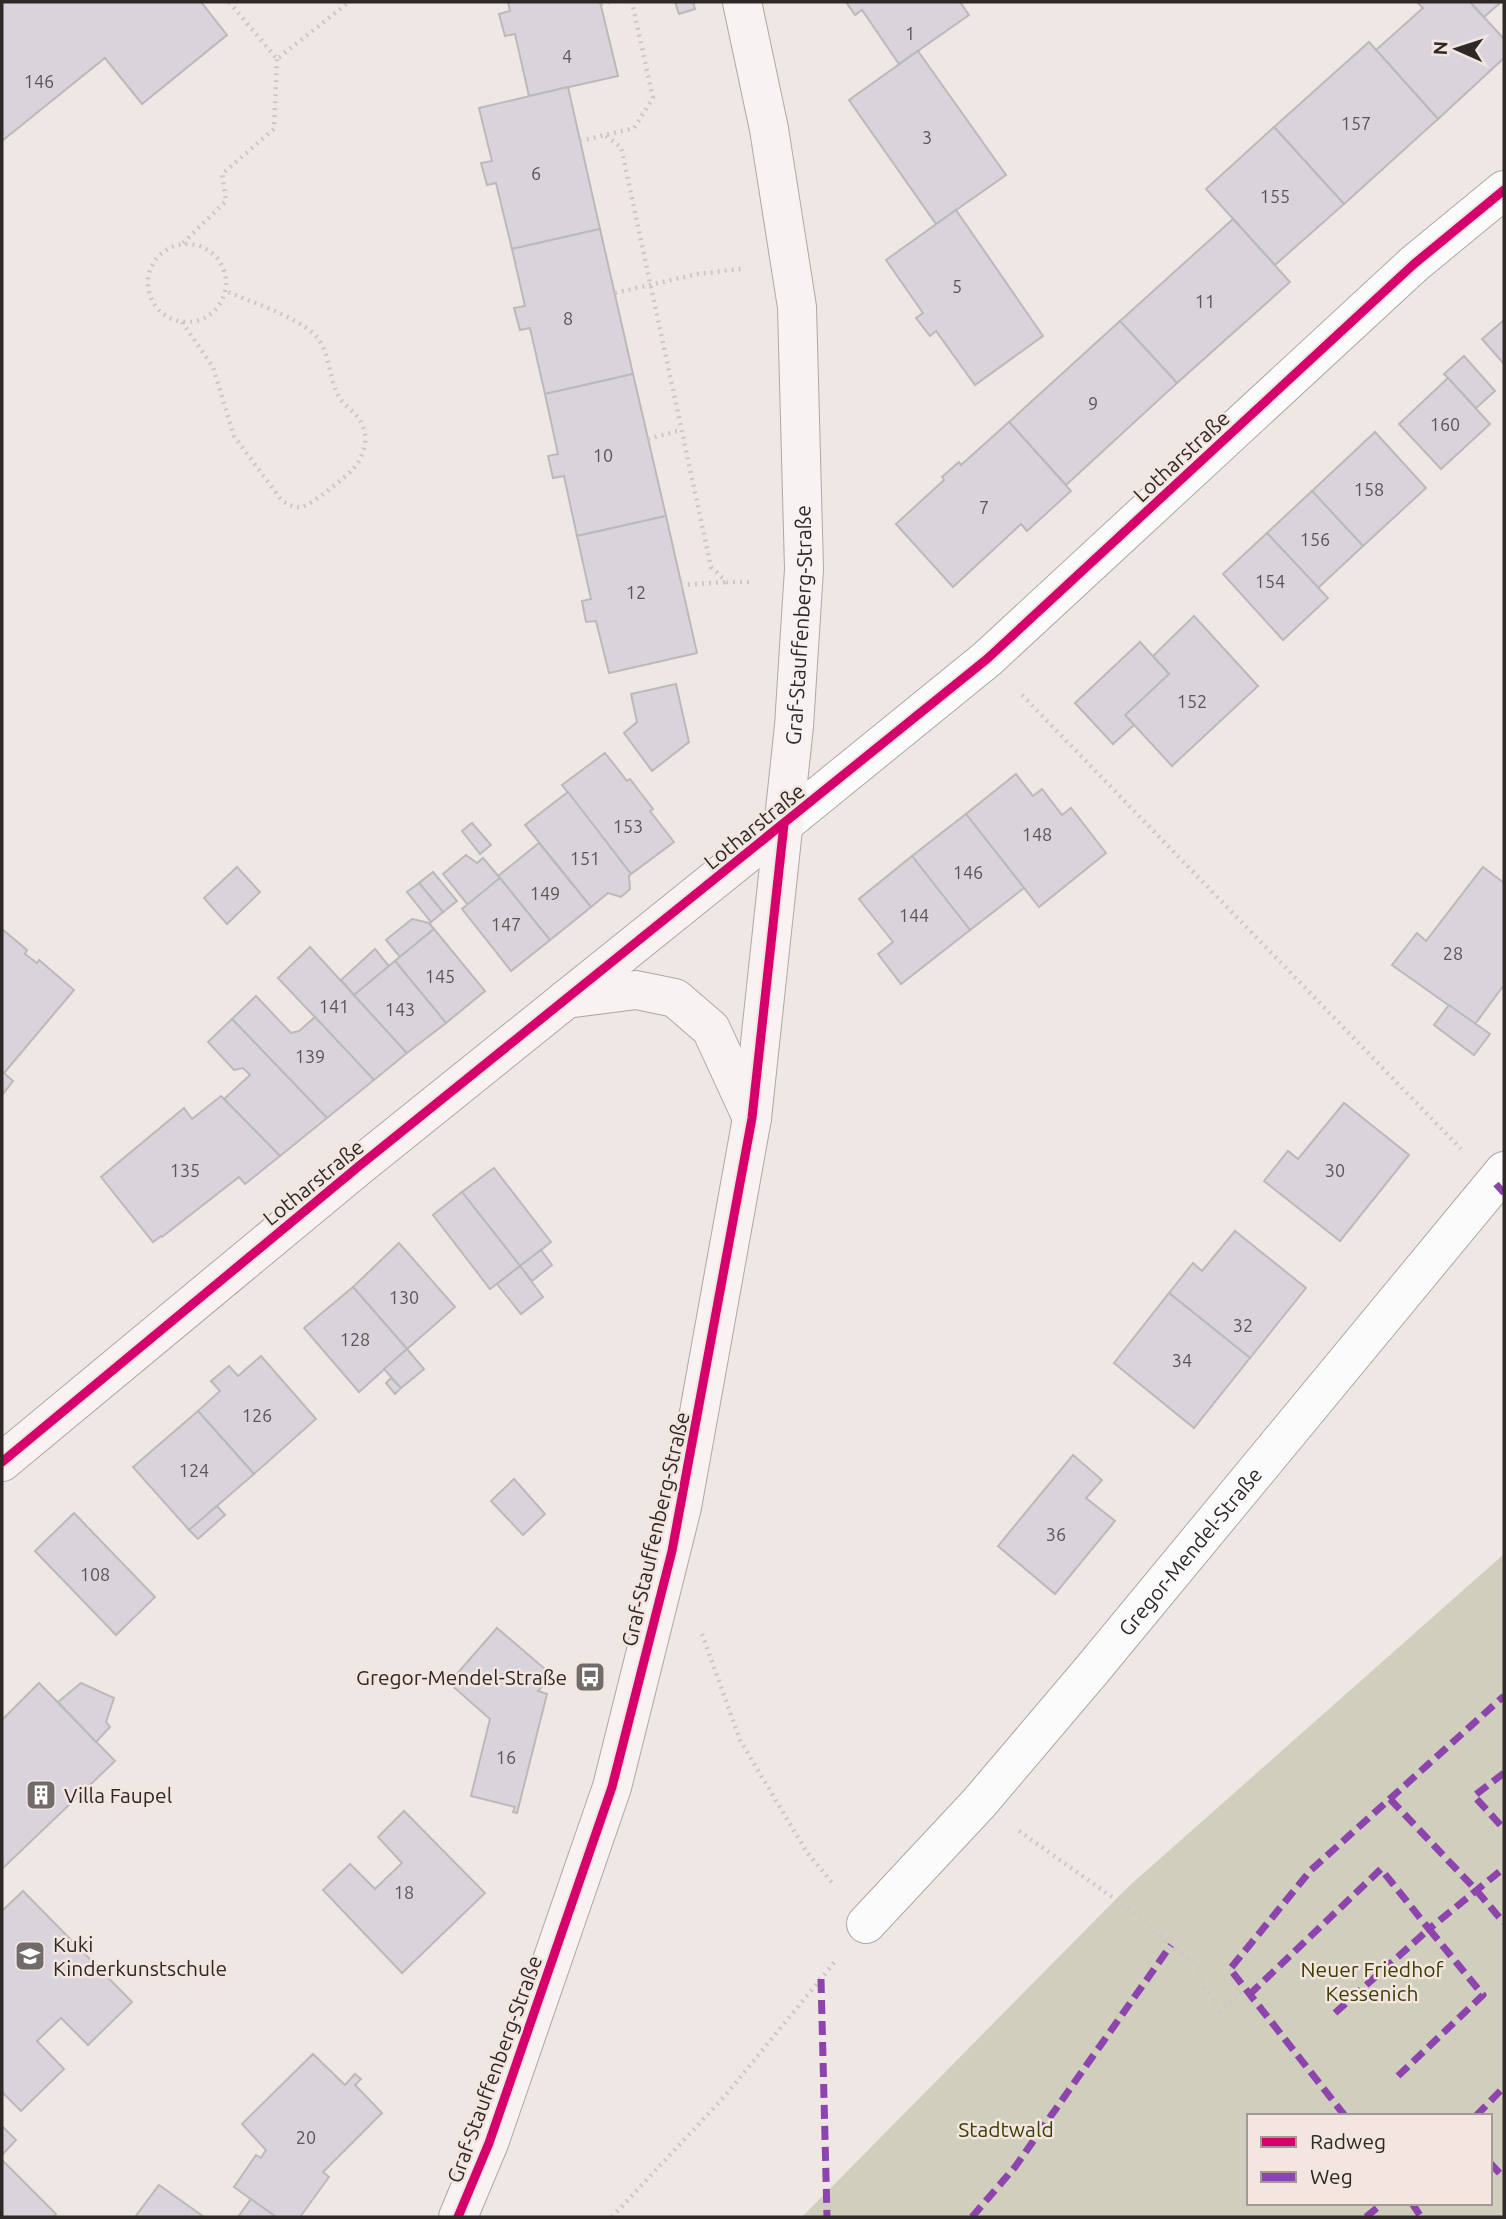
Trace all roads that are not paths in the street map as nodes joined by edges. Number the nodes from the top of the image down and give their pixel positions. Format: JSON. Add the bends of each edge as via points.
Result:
{"nodes":[{"id":1,"x":742,"y":2,"type":"edge"},
{"id":2,"x":1504,"y":190,"type":"edge"},
{"id":3,"x":784,"y":824,"type":"junction"},
{"id":4,"x":566,"y":999,"type":"junction"},
{"id":5,"x":752,"y":1118,"type":"junction"},
{"id":6,"x":1500,"y":1178,"type":"edge"},
{"id":7,"x":2,"y":1462,"type":"edge"},
{"id":8,"x":866,"y":1924,"type":"road end"},
{"id":9,"x":458,"y":2217,"type":"edge"}],
"edges":[{"from":1,"to":3,"type":"street","name":"Graf-Stauffenberg-Straße","via":[[769,130],[797,307],[804,583]]},
{"from":2,"to":3,"type":"street","name":"Lotharstraße","via":[[1414,264],[987,659]]},
{"from":3,"to":4,"type":"street","name":"Lotharstraße"},
{"from":3,"to":5,"type":"street","name":"Graf-Stauffenberg-Straße"},
{"from":4,"to":5,"type":"street","via":[[636,990],[675,998],[710,1029]]},
{"from":4,"to":7,"type":"street","name":"Lotharstraße"},
{"from":5,"to":9,"type":"street","name":"Graf-Stauffenberg-Straße","via":[[682,1507],[612,1787],[489,2143]]},
{"from":6,"to":8,"type":"street","name":"Gregor-Mendel-Straße","via":[[979,1803]]}]}
